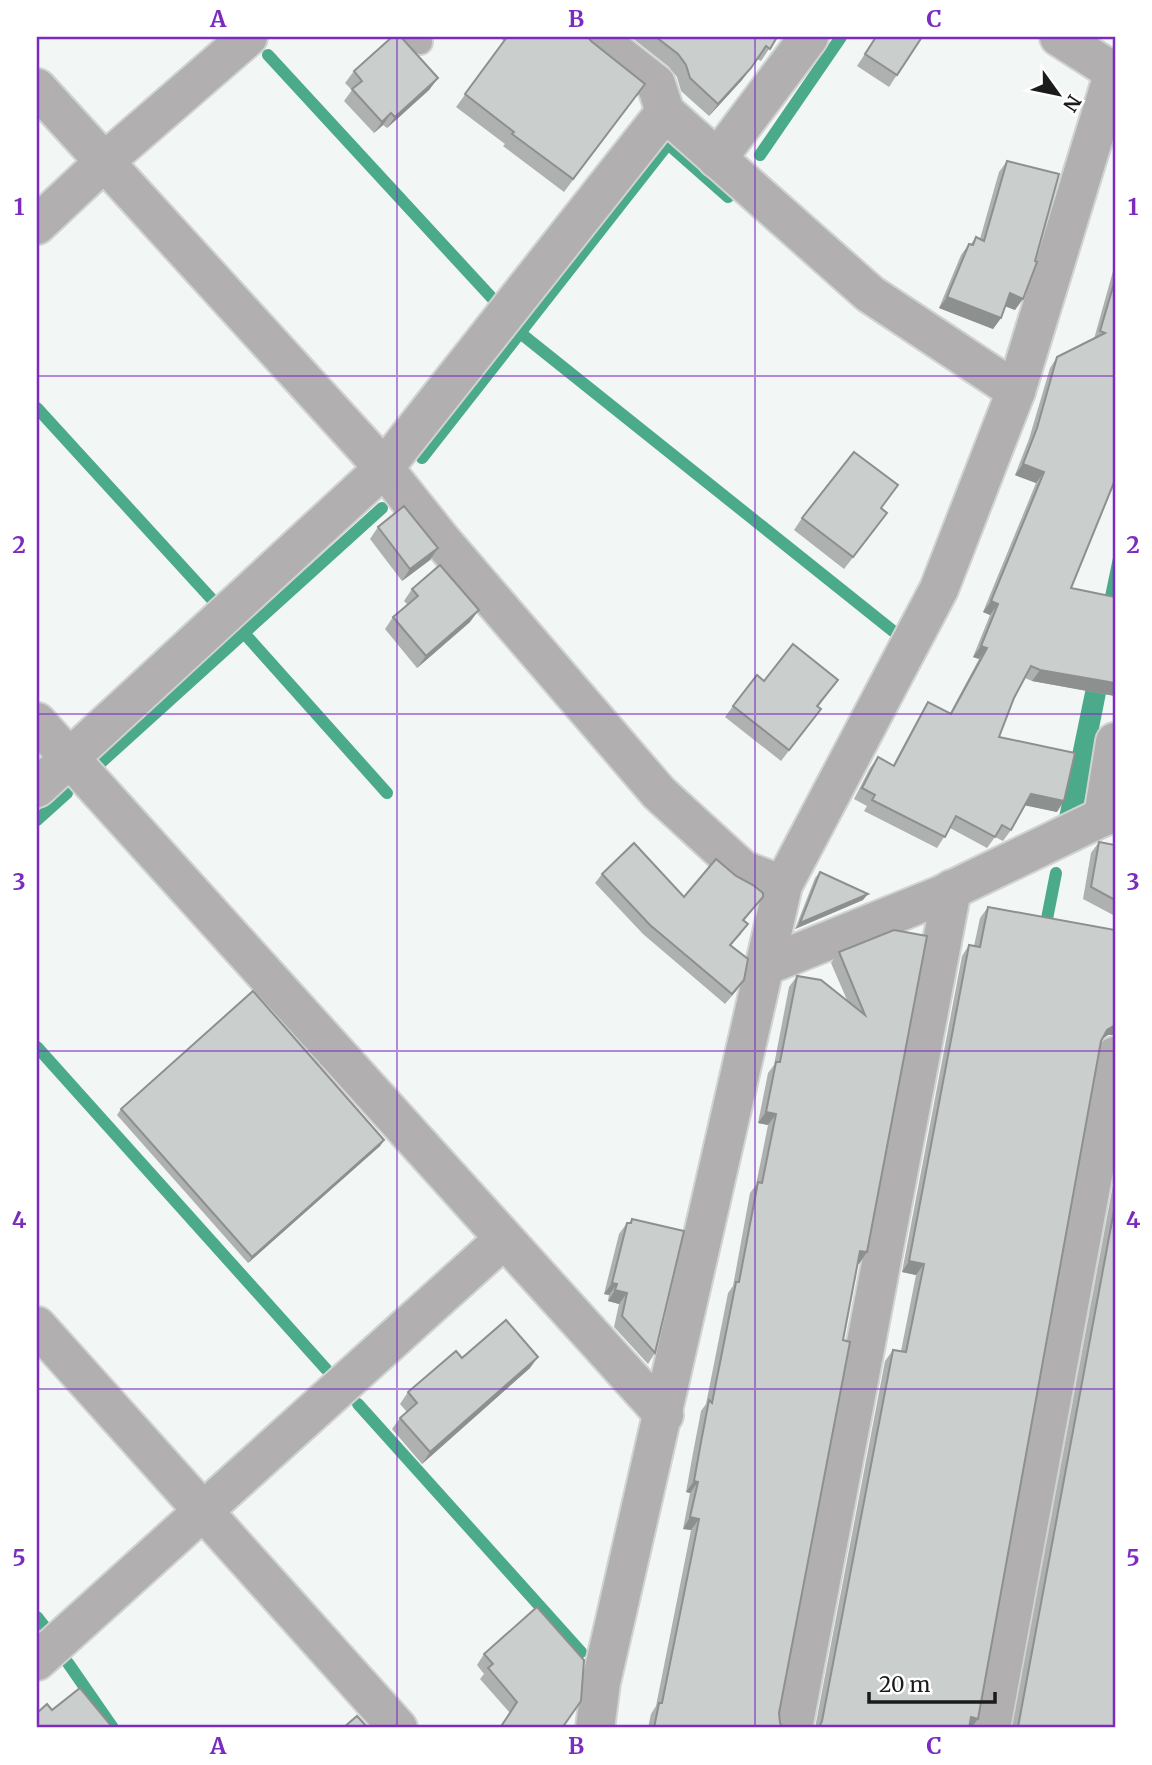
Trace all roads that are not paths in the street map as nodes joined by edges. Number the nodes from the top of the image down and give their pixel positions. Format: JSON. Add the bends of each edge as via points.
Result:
{"nodes":[{"id":1,"x":248,"y":37,"type":"edge"},
{"id":2,"x":596,"y":37,"type":"edge"},
{"id":3,"x":808,"y":37,"type":"edge"},
{"id":4,"x":1059,"y":37,"type":"edge"},
{"id":5,"x":1115,"y":70,"type":"edge"},
{"id":6,"x":37,"y":88,"type":"edge"},
{"id":7,"x":665,"y":113,"type":"junction"},
{"id":8,"x":717,"y":159,"type":"junction"},
{"id":9,"x":104,"y":162,"type":"junction"},
{"id":10,"x":37,"y":225,"type":"edge"},
{"id":11,"x":1016,"y":391,"type":"junction"},
{"id":12,"x":384,"y":468,"type":"junction"},
{"id":13,"x":37,"y":722,"type":"edge"},
{"id":14,"x":1115,"y":742,"type":"edge"},
{"id":15,"x":70,"y":758,"type":"junction"},
{"id":16,"x":37,"y":789,"type":"edge"},
{"id":17,"x":1109,"y":814,"type":"edge"},
{"id":18,"x":783,"y":886,"type":"junction"},
{"id":19,"x":952,"y":889,"type":"junction"},
{"id":20,"x":765,"y":965,"type":"junction"},
{"id":21,"x":1115,"y":1056,"type":"edge"},
{"id":22,"x":504,"y":1239,"type":"junction"},
{"id":23,"x":37,"y":1326,"type":"edge"},
{"id":24,"x":664,"y":1415,"type":"junction"},
{"id":25,"x":203,"y":1512,"type":"junction"},
{"id":26,"x":37,"y":1661,"type":"edge"},
{"id":27,"x":398,"y":1728,"type":"edge"},
{"id":28,"x":595,"y":1728,"type":"edge"},
{"id":29,"x":793,"y":1728,"type":"edge"},
{"id":30,"x":991,"y":1728,"type":"edge"}],
"edges":[{"from":1,"to":9,"type":"street"},
{"from":2,"to":7,"type":"street","via":[[656,84]]},
{"from":3,"to":8,"type":"street"},
{"from":4,"to":5,"type":"street"},
{"from":5,"to":11,"type":"street"},
{"from":6,"to":9,"type":"street"},
{"from":7,"to":8,"type":"street"},
{"from":7,"to":12,"type":"street"},
{"from":8,"to":11,"type":"street","via":[[870,295]]},
{"from":9,"to":10,"type":"street"},
{"from":9,"to":12,"type":"street"},
{"from":11,"to":18,"type":"street","via":[[939,589]]},
{"from":12,"to":15,"type":"street"},
{"from":12,"to":18,"type":"street","via":[[659,793],[743,870]]},
{"from":13,"to":15,"type":"street"},
{"from":14,"to":17,"type":"street"},
{"from":15,"to":16,"type":"street"},
{"from":15,"to":22,"type":"street"},
{"from":17,"to":19,"type":"street"},
{"from":18,"to":20,"type":"street"},
{"from":19,"to":20,"type":"street"},
{"from":19,"to":29,"type":"street"},
{"from":20,"to":24,"type":"street"},
{"from":21,"to":30,"type":"street"},
{"from":22,"to":24,"type":"street"},
{"from":22,"to":25,"type":"street"},
{"from":23,"to":25,"type":"street"},
{"from":24,"to":28,"type":"street","via":[[601,1682]]},
{"from":25,"to":26,"type":"street"},
{"from":25,"to":27,"type":"street"}]}
